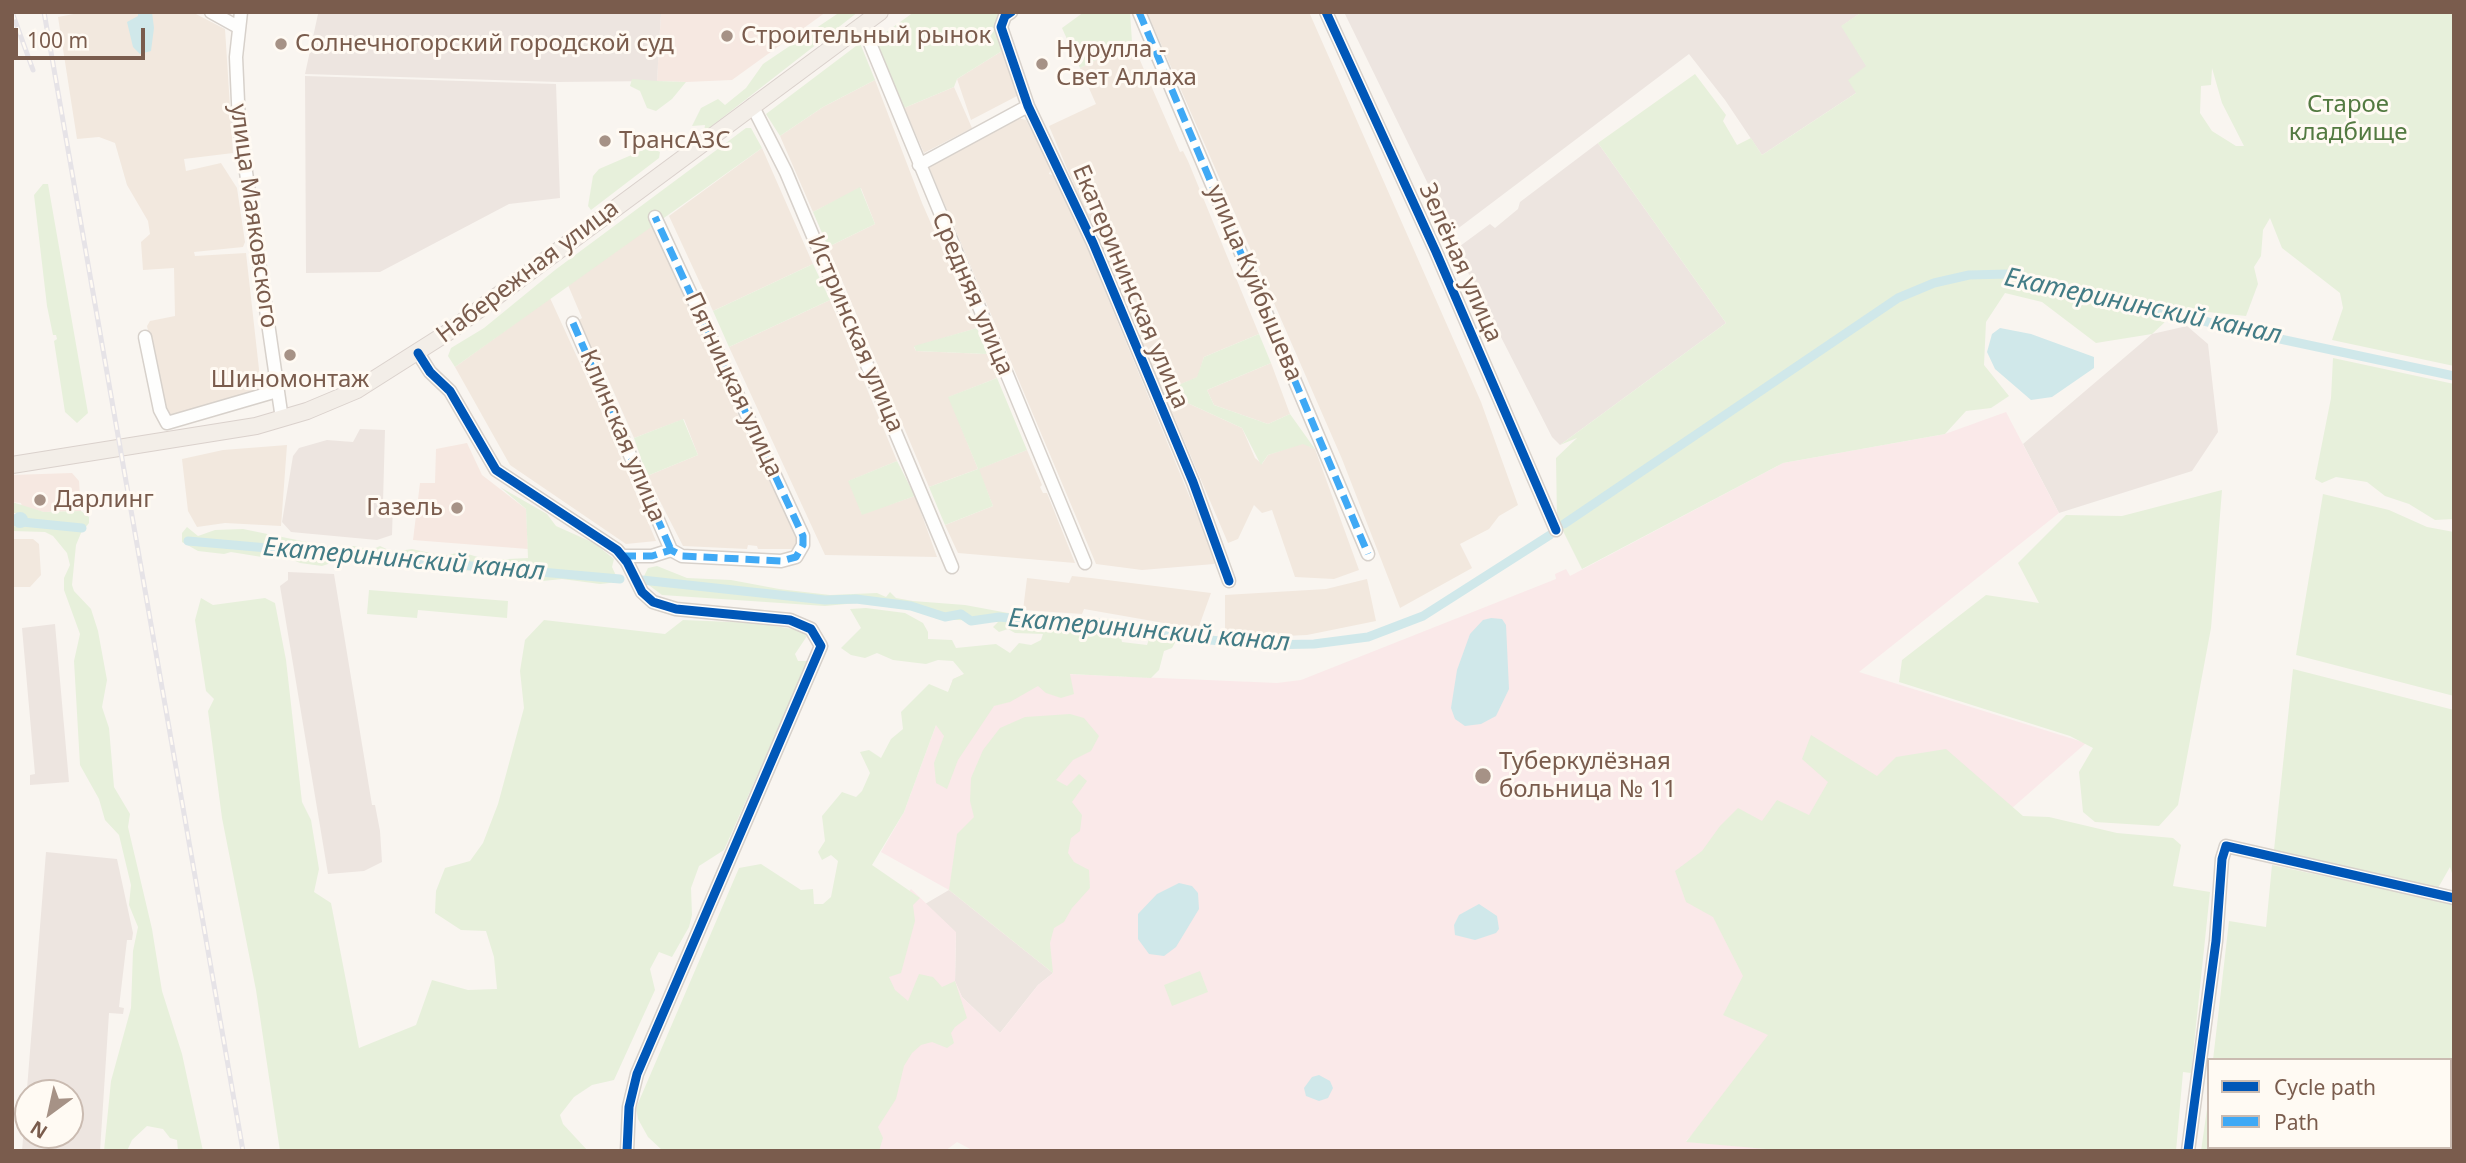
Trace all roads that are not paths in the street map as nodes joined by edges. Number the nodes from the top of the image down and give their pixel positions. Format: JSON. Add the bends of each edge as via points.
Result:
{"nodes":[{"id":1,"x":211,"y":12,"type":"edge"},
{"id":2,"x":241,"y":12,"type":"edge"},
{"id":3,"x":880,"y":12,"type":"edge"},
{"id":4,"x":1011,"y":12,"type":"edge"},
{"id":5,"x":1139,"y":12,"type":"edge"},
{"id":6,"x":1326,"y":12,"type":"edge"},
{"id":7,"x":862,"y":24,"type":"junction"},
{"id":8,"x":238,"y":27,"type":"junction"},
{"id":9,"x":752,"y":105,"type":"junction"},
{"id":10,"x":1028,"y":106,"type":"junction"},
{"id":11,"x":919,"y":165,"type":"junction"},
{"id":12,"x":655,"y":217,"type":"dead end"},
{"id":13,"x":573,"y":323,"type":"dead end"},
{"id":14,"x":145,"y":337,"type":"dead end"},
{"id":15,"x":418,"y":353,"type":"junction"},
{"id":16,"x":276,"y":391,"type":"junction"},
{"id":17,"x":282,"y":419,"type":"junction"},
{"id":18,"x":12,"y":466,"type":"edge"},
{"id":19,"x":1556,"y":530,"type":"dead end"},
{"id":20,"x":671,"y":550,"type":"junction"},
{"id":21,"x":1368,"y":554,"type":"dead end"},
{"id":22,"x":622,"y":556,"type":"junction"},
{"id":23,"x":1085,"y":564,"type":"dead end"},
{"id":24,"x":952,"y":566,"type":"dead end"},
{"id":25,"x":1229,"y":581,"type":"dead end"},
{"id":26,"x":2454,"y":898,"type":"edge"},
{"id":27,"x":627,"y":1151,"type":"edge"},
{"id":28,"x":2188,"y":1151,"type":"edge"}],
"edges":[{"from":1,"to":8,"type":"street"},
{"from":2,"to":8,"type":"street","name":"улица Маяковского"},
{"from":3,"to":7,"type":"main road","name":"Набережная улица"},
{"from":4,"to":10,"type":"street","name":"Екатерининская улица","via":[[1001,27]]},
{"from":5,"to":21,"type":"street","name":"улица Куйбышева"},
{"from":6,"to":19,"type":"street","name":"Зелёная улица"},
{"from":7,"to":9,"type":"main road","name":"Набережная улица"},
{"from":7,"to":11,"type":"street","name":"Средняя улица"},
{"from":8,"to":16,"type":"street","name":"улица Маяковского","via":[[239,124]]},
{"from":9,"to":15,"type":"main road","name":"Набережная улица"},
{"from":9,"to":24,"type":"street","name":"Истринская улица","via":[[786,172]]},
{"from":10,"to":11,"type":"street"},
{"from":10,"to":25,"type":"street","name":"Екатерининская улица","via":[[1093,243],[1193,482]]},
{"from":11,"to":23,"type":"street","name":"Средняя улица"},
{"from":12,"to":20,"type":"street","name":"Пятницкая улица","via":[[803,536],[799,554],[781,561],[682,556]]},
{"from":13,"to":20,"type":"street","name":"Клинская улица"},
{"from":14,"to":16,"type":"street","via":[[160,410],[167,423]]},
{"from":15,"to":17,"type":"main road","name":"Набережная улица","via":[[346,395]]},
{"from":15,"to":22,"type":"street","via":[[450,391],[496,470]]},
{"from":16,"to":17,"type":"street","name":"улица Маяковского"},
{"from":17,"to":18,"type":"main road","name":"Набережная улица"},
{"from":20,"to":22,"type":"street","via":[[652,556]]},
{"from":22,"to":27,"type":"street","via":[[653,602],[676,609],[790,620],[811,629],[821,646],[637,1074],[629,1107]]},
{"from":26,"to":28,"type":"street","via":[[2227,846]]}]}
